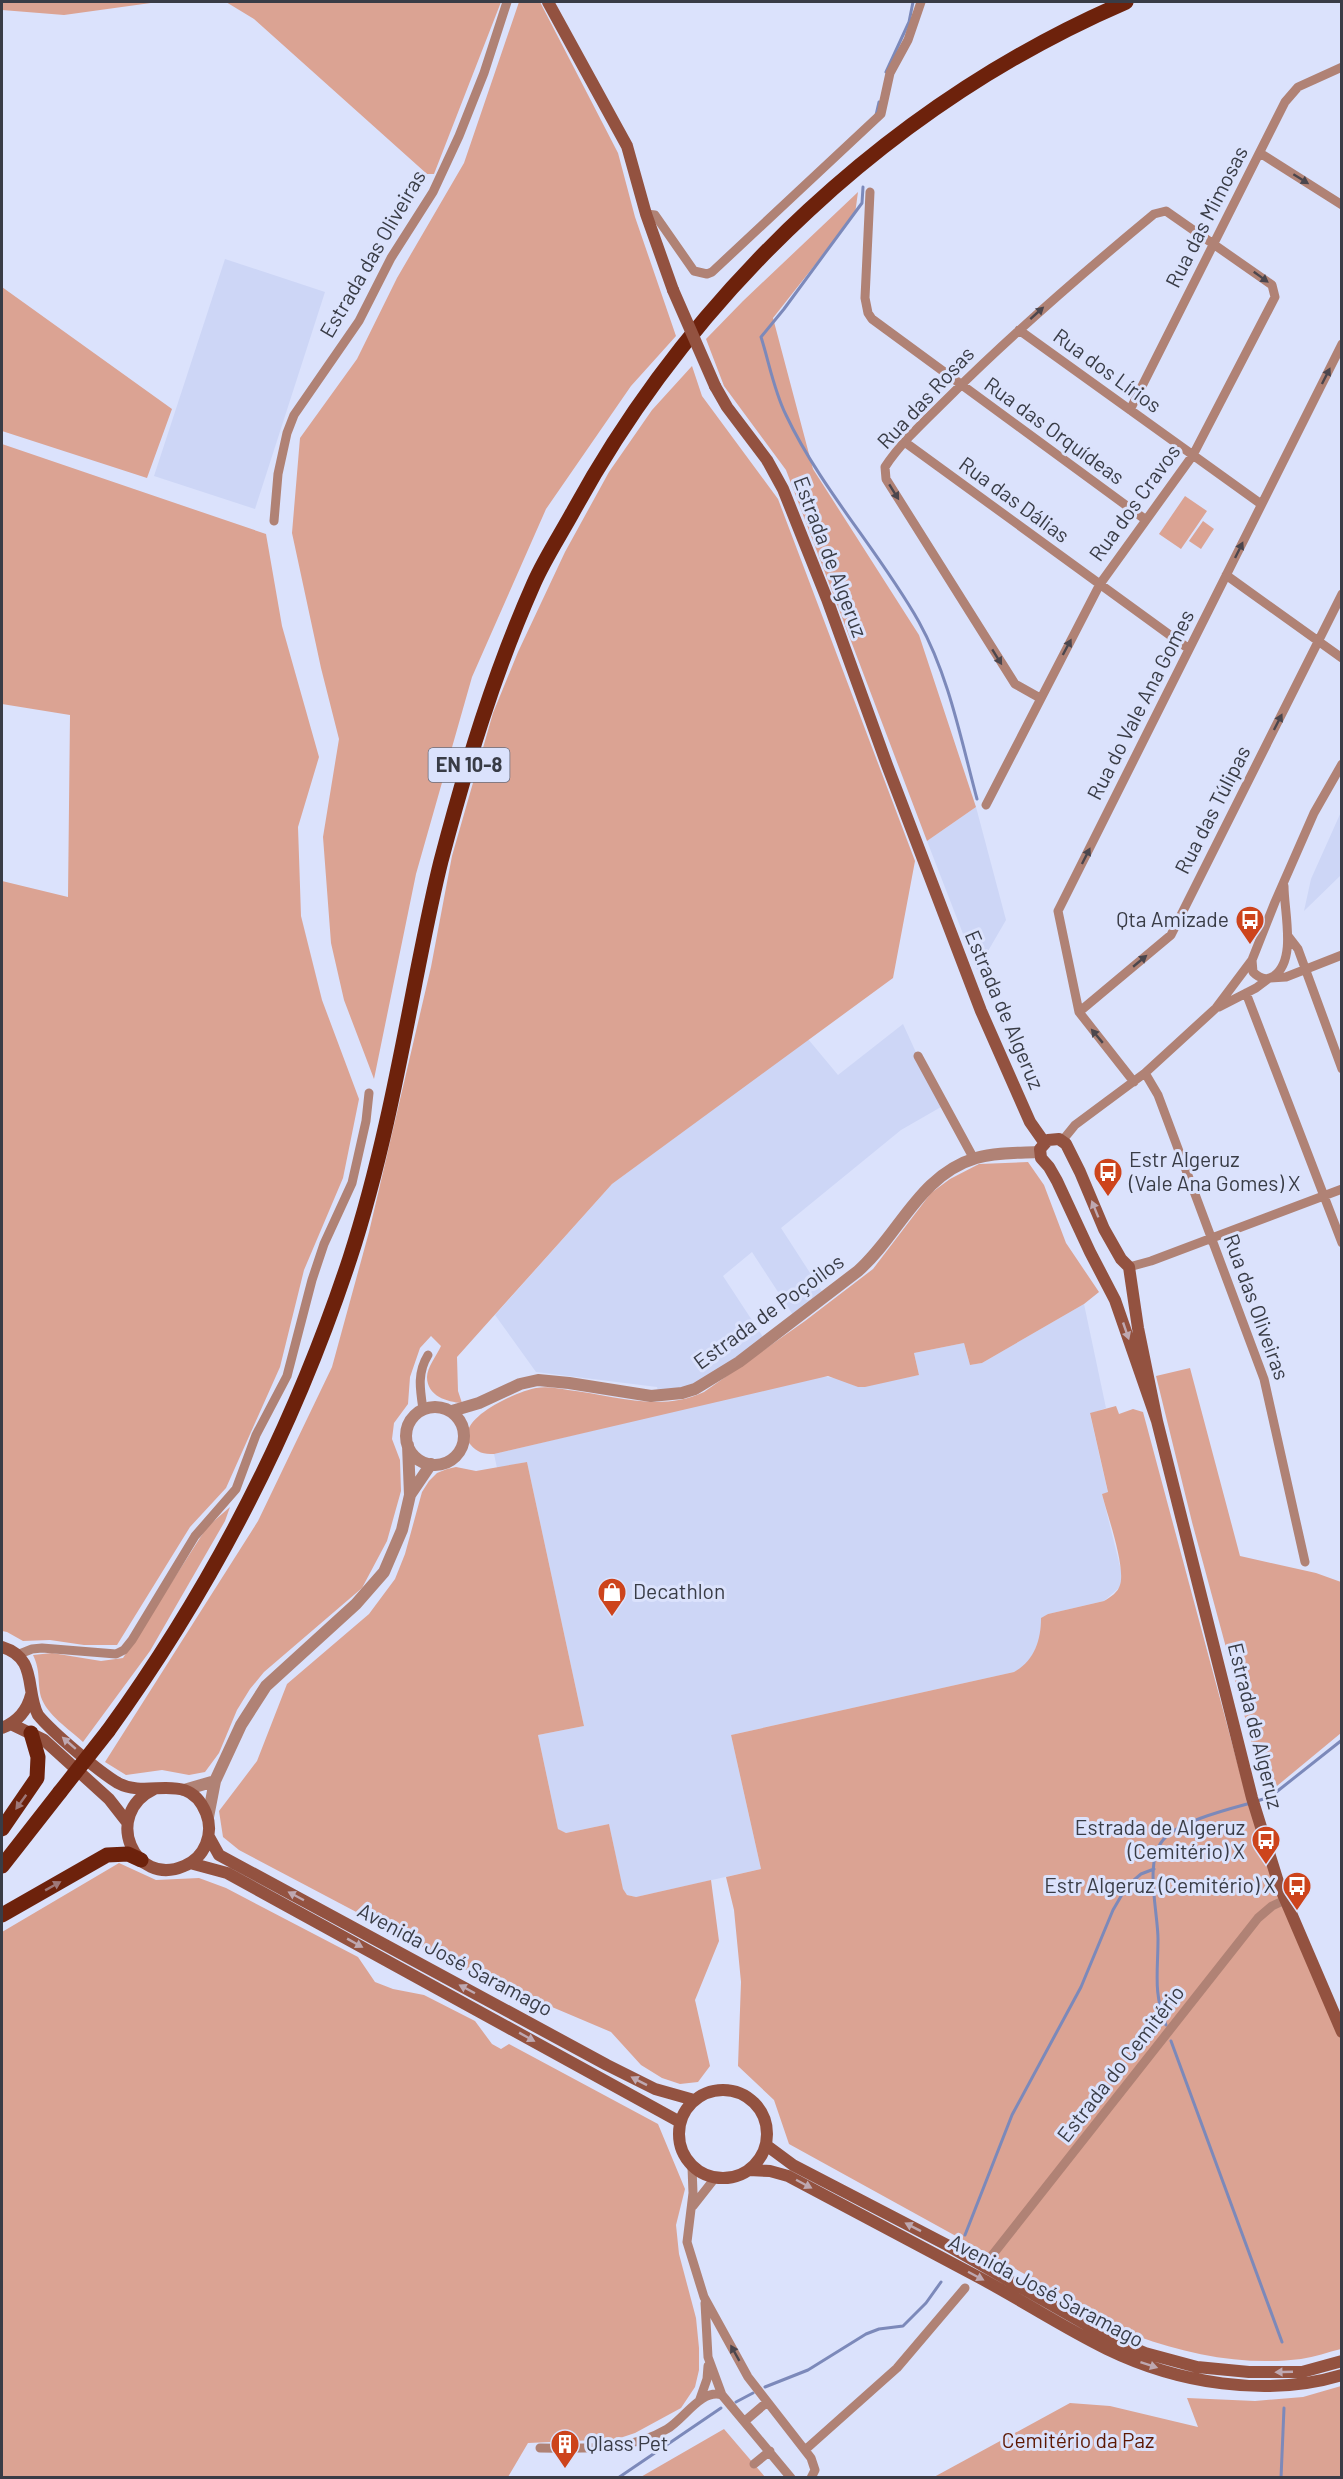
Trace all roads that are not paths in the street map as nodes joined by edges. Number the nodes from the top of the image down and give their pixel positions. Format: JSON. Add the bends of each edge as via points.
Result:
{"nodes":[{"id":1,"x":507,"y":2,"type":"edge"},
{"id":2,"x":548,"y":2,"type":"edge"},
{"id":3,"x":921,"y":2,"type":"edge"},
{"id":4,"x":1126,"y":2,"type":"edge"},
{"id":5,"x":1341,"y":67,"type":"edge"},
{"id":6,"x":1260,"y":153,"type":"junction"},
{"id":7,"x":870,"y":192,"type":"dead end"},
{"id":8,"x":1341,"y":205,"type":"edge"},
{"id":9,"x":646,"y":214,"type":"junction"},
{"id":10,"x":1214,"y":243,"type":"junction"},
{"id":11,"x":1019,"y":330,"type":"junction"},
{"id":12,"x":1341,"y":344,"type":"edge"},
{"id":13,"x":962,"y":385,"type":"junction"},
{"id":14,"x":1130,"y":410,"type":"junction"},
{"id":15,"x":906,"y":443,"type":"junction"},
{"id":16,"x":1193,"y":455,"type":"junction"},
{"id":17,"x":1262,"y":504,"type":"junction"},
{"id":18,"x":1146,"y":520,"type":"junction"},
{"id":19,"x":274,"y":521,"type":"dead end"},
{"id":20,"x":1226,"y":575,"type":"junction"},
{"id":21,"x":1100,"y":584,"type":"junction"},
{"id":22,"x":1341,"y":594,"type":"edge"},
{"id":23,"x":1318,"y":641,"type":"junction"},
{"id":24,"x":1190,"y":649,"type":"junction"},
{"id":25,"x":1341,"y":658,"type":"edge"},
{"id":26,"x":1040,"y":698,"type":"junction"},
{"id":27,"x":1341,"y":764,"type":"edge"},
{"id":28,"x":986,"y":805,"type":"dead end"},
{"id":29,"x":1284,"y":884,"type":"junction"},
{"id":30,"x":1287,"y":935,"type":"junction"},
{"id":31,"x":1263,"y":936,"type":"junction"},
{"id":32,"x":1341,"y":956,"type":"edge"},
{"id":33,"x":1252,"y":960,"type":"junction"},
{"id":34,"x":1305,"y":968,"type":"junction"},
{"id":35,"x":1269,"y":978,"type":"junction"},
{"id":36,"x":1246,"y":993,"type":"junction"},
{"id":37,"x":1216,"y":1008,"type":"junction"},
{"id":38,"x":1079,"y":1012,"type":"junction"},
{"id":39,"x":918,"y":1056,"type":"dead end"},
{"id":40,"x":1341,"y":1069,"type":"edge"},
{"id":41,"x":1145,"y":1073,"type":"junction"},
{"id":42,"x":1134,"y":1082,"type":"junction"},
{"id":43,"x":369,"y":1093,"type":"dead end"},
{"id":44,"x":1065,"y":1145,"type":"junction"},
{"id":45,"x":1042,"y":1147,"type":"junction"},
{"id":46,"x":974,"y":1159,"type":"junction"},
{"id":47,"x":1049,"y":1167,"type":"junction"},
{"id":48,"x":1341,"y":1189,"type":"edge"},
{"id":49,"x":1324,"y":1197,"type":"junction"},
{"id":50,"x":1212,"y":1238,"type":"junction"},
{"id":51,"x":1341,"y":1243,"type":"edge"},
{"id":52,"x":1126,"y":1266,"type":"junction"},
{"id":53,"x":1103,"y":1275,"type":"junction"},
{"id":54,"x":428,"y":1355,"type":"dead end"},
{"id":55,"x":480,"y":1403,"type":"junction"},
{"id":56,"x":423,"y":1409,"type":"junction"},
{"id":57,"x":452,"y":1411,"type":"junction"},
{"id":58,"x":1157,"y":1420,"type":"junction"},
{"id":59,"x":463,"y":1426,"type":"junction"},
{"id":60,"x":408,"y":1445,"type":"junction"},
{"id":61,"x":431,"y":1464,"type":"junction"},
{"id":62,"x":410,"y":1495,"type":"junction"},
{"id":63,"x":1305,"y":1562,"type":"dead end"},
{"id":64,"x":2,"y":1647,"type":"edge"},
{"id":65,"x":16,"y":1655,"type":"junction"},
{"id":66,"x":32,"y":1691,"type":"junction"},
{"id":67,"x":6,"y":1726,"type":"edge"},
{"id":68,"x":31,"y":1733,"type":"junction"},
{"id":69,"x":214,"y":1781,"type":"junction"},
{"id":70,"x":154,"y":1789,"type":"junction"},
{"id":71,"x":184,"y":1790,"type":"junction"},
{"id":72,"x":60,"y":1792,"type":"junction"},
{"id":73,"x":208,"y":1817,"type":"junction"},
{"id":74,"x":127,"y":1822,"type":"junction"},
{"id":75,"x":2,"y":1829,"type":"edge"},
{"id":76,"x":209,"y":1837,"type":"junction"},
{"id":77,"x":2,"y":1853,"type":"edge"},
{"id":78,"x":141,"y":1860,"type":"junction"},
{"id":79,"x":190,"y":1863,"type":"junction"},
{"id":80,"x":2,"y":1866,"type":"edge"},
{"id":81,"x":1285,"y":1900,"type":"junction"},
{"id":82,"x":2,"y":1915,"type":"edge"},
{"id":83,"x":1341,"y":2032,"type":"edge"},
{"id":84,"x":694,"y":2100,"type":"junction"},
{"id":85,"x":680,"y":2121,"type":"junction"},
{"id":86,"x":766,"y":2145,"type":"junction"},
{"id":87,"x":692,"y":2167,"type":"junction"},
{"id":88,"x":748,"y":2170,"type":"junction"},
{"id":89,"x":715,"y":2178,"type":"junction"},
{"id":90,"x":691,"y":2208,"type":"junction"},
{"id":91,"x":990,"y":2258,"type":"dead end"},
{"id":92,"x":965,"y":2288,"type":"dead end"},
{"id":93,"x":704,"y":2297,"type":"junction"},
{"id":94,"x":708,"y":2357,"type":"junction"},
{"id":95,"x":1341,"y":2361,"type":"edge"},
{"id":96,"x":1341,"y":2375,"type":"edge"},
{"id":97,"x":722,"y":2395,"type":"junction"},
{"id":98,"x":699,"y":2400,"type":"junction"},
{"id":99,"x":766,"y":2403,"type":"junction"},
{"id":100,"x":745,"y":2421,"type":"junction"},
{"id":101,"x":540,"y":2448,"type":"dead end"},
{"id":102,"x":805,"y":2450,"type":"junction"},
{"id":103,"x":770,"y":2451,"type":"junction"},
{"id":104,"x":754,"y":2464,"type":"dead end"},
{"id":105,"x":791,"y":2478,"type":"edge"},
{"id":106,"x":811,"y":2478,"type":"edge"}],
"edges":[{"from":1,"to":19,"type":"street","name":"Estrada das Oliveiras","via":[[484,74],[433,192],[391,258],[359,321],[294,415],[278,474]]},
{"from":2,"to":9,"type":"main road","name":"Estrada de Algeruz","via":[[627,146]]},
{"from":3,"to":9,"type":"street","via":[[908,40],[890,73],[881,114],[712,272],[694,271],[655,215]]},
{"from":4,"to":72,"type":"highway","number":"EN 10-8","bridge":true,"via":[[998,68],[934,110],[832,189],[743,275],[671,360],[603,456],[536,578],[492,684],[440,864],[373,1178],[325,1332],[250,1501],[197,1599],[140,1687]]},
{"from":5,"to":6,"type":"street","name":"Rua das Mimosas","via":[[1298,87],[1285,102]]},
{"from":6,"to":8,"type":"street","one_way":true},
{"from":6,"to":10,"type":"street","name":"Rua das Mimosas"},
{"from":7,"to":13,"type":"street","name":"Rua das Orquídeas","via":[[865,290],[868,313],[879,326]]},
{"from":9,"to":45,"type":"main road","name":"Estrada de Algeruz","bridge":true,"via":[[715,386],[783,489],[981,1011]]},
{"from":11,"to":10,"type":"street","name":"Rua das Rosas","one_way":true,"via":[[1154,214],[1172,213]]},
{"from":10,"to":14,"type":"street","name":"Rua das Mimosas"},
{"from":10,"to":16,"type":"street","name":"Rua dos Cravos","one_way":true,"via":[[1272,285],[1275,297]]},
{"from":11,"to":13,"type":"street","name":"Rua das Rosas"},
{"from":11,"to":14,"type":"street","name":"Rua dos Lírios"},
{"from":17,"to":12,"type":"street","name":"Rua do Vale Ana Gomes","one_way":true},
{"from":13,"to":15,"type":"street","name":"Rua das Rosas"},
{"from":13,"to":18,"type":"street","name":"Rua das Orquídeas"},
{"from":14,"to":16,"type":"street","name":"Rua dos Lírios"},
{"from":15,"to":21,"type":"street","name":"Rua das Dálias"},
{"from":15,"to":26,"type":"street","name":"Rua das Rosas","one_way":true,"via":[[885,467],[886,479],[1015,684]]},
{"from":16,"to":17,"type":"street","name":"Rua dos Lírios"},
{"from":16,"to":18,"type":"street","name":"Rua dos Cravos"},
{"from":20,"to":17,"type":"street","name":"Rua do Vale Ana Gomes","one_way":true},
{"from":18,"to":21,"type":"street","name":"Rua dos Cravos"},
{"from":20,"to":23,"type":"street"},
{"from":20,"to":24,"type":"street","name":"Rua do Vale Ana Gomes"},
{"from":21,"to":24,"type":"street","name":"Rua das Dálias"},
{"from":26,"to":21,"type":"street","name":"Rua dos Cravos","one_way":true},
{"from":22,"to":23,"type":"street","name":"Rua das Túlipas"},
{"from":23,"to":25,"type":"street"},
{"from":38,"to":23,"type":"street","name":"Rua das Túlipas","one_way":true,"via":[[1171,935]]},
{"from":38,"to":24,"type":"street","name":"Rua do Vale Ana Gomes","one_way":true,"via":[[1059,911]]},
{"from":26,"to":28,"type":"street","name":"Rua dos Cravos"},
{"from":27,"to":29,"type":"street","via":[[1314,813]]},
{"from":29,"to":30,"type":"street"},
{"from":29,"to":31,"type":"street"},
{"from":30,"to":31,"type":"street","via":[[1272,928]]},
{"from":30,"to":34,"type":"street"},
{"from":30,"to":35,"type":"street","via":[[1285,962]]},
{"from":31,"to":33,"type":"street"},
{"from":32,"to":34,"type":"street"},
{"from":33,"to":35,"type":"street","via":[[1253,972]]},
{"from":33,"to":37,"type":"street"},
{"from":34,"to":35,"type":"street","via":[[1286,977]]},
{"from":34,"to":40,"type":"street"},
{"from":35,"to":36,"type":"street"},
{"from":36,"to":37,"type":"street"},
{"from":36,"to":49,"type":"street"},
{"from":37,"to":41,"type":"street"},
{"from":42,"to":38,"type":"street","name":"Rua do Vale Ana Gomes","one_way":true},
{"from":39,"to":46,"type":"street"},
{"from":41,"to":42,"type":"street"},
{"from":41,"to":50,"type":"street","name":"Rua das Oliveiras","via":[[1158,1095]]},
{"from":42,"to":44,"type":"street","via":[[1075,1125]]},
{"from":43,"to":65,"type":"street","via":[[352,1183],[324,1244],[287,1376],[256,1435],[236,1489],[195,1536],[124,1650],[116,1654],[42,1648]]},
{"from":44,"to":45,"type":"main road","via":[[1055,1139]]},
{"from":44,"to":47,"type":"main road","via":[[1066,1161]]},
{"from":52,"to":44,"type":"main road","name":"Estrada de Algeruz","one_way":true},
{"from":45,"to":46,"type":"street","name":"Estrada de Poçoilos"},
{"from":45,"to":47,"type":"main road","name":"Estrada de Algeruz","via":[[1043,1161]]},
{"from":46,"to":55,"type":"street","name":"Estrada de Poçoilos","via":[[938,1178],[922,1193],[858,1272],[739,1362],[695,1389],[651,1396],[538,1380]]},
{"from":47,"to":53,"type":"main road","name":"Estrada de Algeruz"},
{"from":48,"to":49,"type":"street"},
{"from":49,"to":50,"type":"street"},
{"from":49,"to":51,"type":"street"},
{"from":50,"to":52,"type":"street"},
{"from":50,"to":63,"type":"street","name":"Rua das Oliveiras","via":[[1264,1379]]},
{"from":52,"to":53,"type":"main road","via":[[1116,1258],[1107,1263]]},
{"from":52,"to":53,"type":"main road","via":[[1126,1281],[1117,1285],[1107,1282]]},
{"from":52,"to":58,"type":"main road","name":"Estrada de Algeruz"},
{"from":53,"to":58,"type":"main road","name":"Estrada de Algeruz","one_way":true},
{"from":54,"to":56,"type":"street","via":[[419,1381]]},
{"from":55,"to":57,"type":"street","name":"Estrada de Poçoilos"},
{"from":55,"to":59,"type":"street","name":"Estrada de Poçoilos"},
{"from":56,"to":57,"type":"street","name":"Estrada de Poçoilos","via":[[438,1406]]},
{"from":56,"to":60,"type":"street","via":[[408,1424]]},
{"from":57,"to":59,"type":"street"},
{"from":58,"to":81,"type":"main road","name":"Estrada de Algeruz","via":[[1254,1802]]},
{"from":59,"to":61,"type":"street","name":"Estrada de Poçoilos","via":[[465,1435],[459,1453],[446,1463]]},
{"from":60,"to":61,"type":"street","via":[[419,1460]]},
{"from":60,"to":62,"type":"street"},
{"from":61,"to":62,"type":"street"},
{"from":62,"to":69,"type":"street","via":[[402,1530],[384,1572],[356,1604],[266,1686],[241,1725]]},
{"from":64,"to":65,"type":"main road"},
{"from":65,"to":66,"type":"main road","via":[[25,1665]]},
{"from":66,"to":67,"type":"main road","via":[[22,1715]]},
{"from":70,"to":66,"type":"main road","one_way":true,"via":[[130,1788],[106,1775],[43,1721],[34,1707]]},
{"from":67,"to":68,"type":"main road"},
{"from":68,"to":74,"type":"main road","via":[[44,1740],[109,1799]]},
{"from":68,"to":75,"type":"highway","one_way":true,"via":[[38,1757],[37,1778]]},
{"from":69,"to":71,"type":"street"},
{"from":69,"to":73,"type":"street"},
{"from":70,"to":71,"type":"main road"},
{"from":70,"to":74,"type":"main road","via":[[136,1802]]},
{"from":71,"to":73,"type":"main road","via":[[201,1803]]},
{"from":72,"to":77,"type":"highway"},
{"from":72,"to":80,"type":"highway"},
{"from":73,"to":76,"type":"main road"},
{"from":74,"to":78,"type":"main road","via":[[129,1843]]},
{"from":76,"to":79,"type":"main road","via":[[202,1852]]},
{"from":84,"to":76,"type":"main road","name":"Avenida José Saramago","one_way":true,"via":[[655,2089],[607,2065],[219,1855]]},
{"from":78,"to":79,"type":"main road","via":[[168,1870]]},
{"from":82,"to":78,"type":"highway","one_way":true,"via":[[107,1855],[128,1854]]},
{"from":79,"to":85,"type":"main road","name":"Avenida José Saramago","one_way":true,"via":[[227,1873]]},
{"from":81,"to":83,"type":"main road","name":"Estrada de Algeruz"},
{"from":81,"to":91,"type":"street","name":"Estrada do Cemitério","via":[[1258,1918]]},
{"from":84,"to":85,"type":"main road"},
{"from":84,"to":86,"type":"main road","via":[[721,2090],[746,2096],[764,2117]]},
{"from":85,"to":87,"type":"main road","via":[[680,2146]]},
{"from":86,"to":88,"type":"main road"},
{"from":95,"to":86,"type":"main road","name":"Avenida José Saramago","one_way":true,"via":[[1302,2372],[1259,2372],[1197,2367],[1145,2353],[793,2165]]},
{"from":87,"to":89,"type":"main road"},
{"from":87,"to":90,"type":"street"},
{"from":88,"to":89,"type":"main road","name":"Avenida José Saramago","via":[[732,2178]]},
{"from":88,"to":96,"type":"main road","name":"Avenida José Saramago","one_way":true,"via":[[788,2176],[1105,2348],[1147,2365],[1197,2379],[1254,2386],[1304,2384]]},
{"from":89,"to":90,"type":"street"},
{"from":90,"to":93,"type":"street","via":[[688,2252]]},
{"from":92,"to":102,"type":"street","via":[[897,2368]]},
{"from":93,"to":94,"type":"street"},
{"from":99,"to":93,"type":"street","one_way":true},
{"from":94,"to":97,"type":"street"},
{"from":94,"to":98,"type":"street","via":[[707,2379]]},
{"from":97,"to":98,"type":"street","via":[[712,2393]]},
{"from":97,"to":100,"type":"street"},
{"from":98,"to":101,"type":"street","via":[[666,2430],[635,2443]]},
{"from":99,"to":100,"type":"street"},
{"from":99,"to":102,"type":"street"},
{"from":100,"to":103,"type":"street"},
{"from":102,"to":106,"type":"street","via":[[815,2464]]},
{"from":103,"to":104,"type":"street"},
{"from":103,"to":105,"type":"street"}]}
